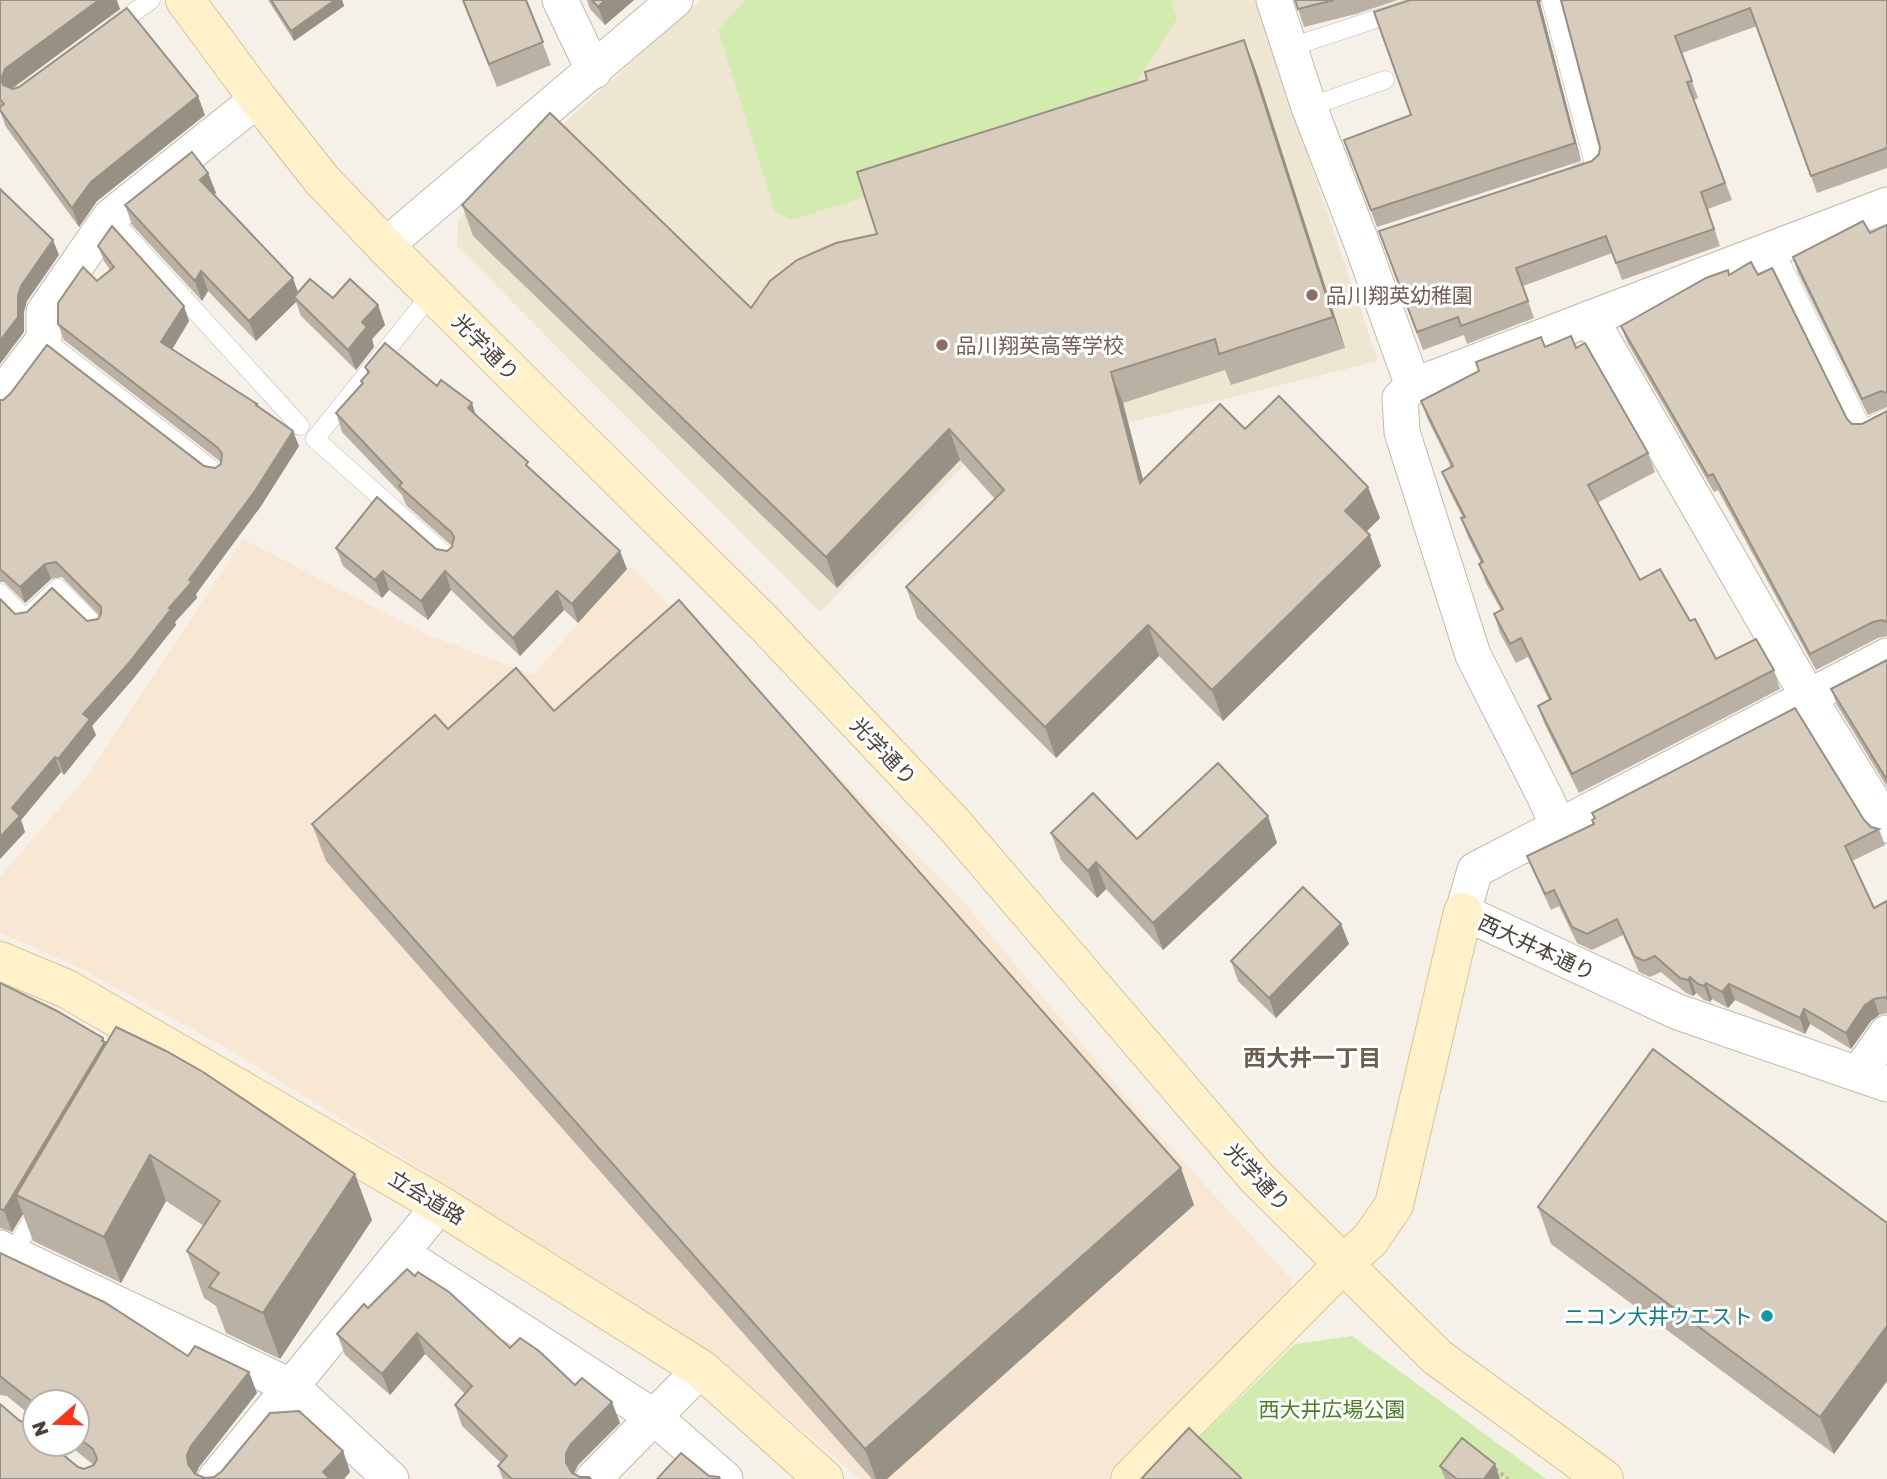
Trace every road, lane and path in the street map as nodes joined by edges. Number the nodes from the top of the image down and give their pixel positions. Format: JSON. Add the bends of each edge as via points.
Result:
{"nodes":[{"id":1,"x":150,"y":0,"type":"edge"},
{"id":2,"x":185,"y":0,"type":"edge"},
{"id":3,"x":560,"y":0,"type":"edge"},
{"id":4,"x":675,"y":0,"type":"edge"},
{"id":5,"x":1274,"y":0,"type":"edge"},
{"id":6,"x":1434,"y":0,"type":"edge"},
{"id":7,"x":1550,"y":0,"type":"edge"},
{"id":8,"x":96,"y":40,"type":"edge"},
{"id":9,"x":1288,"y":48,"type":"junction"},
{"id":10,"x":594,"y":71,"type":"junction"},
{"id":11,"x":1385,"y":80,"type":"dead end"},
{"id":12,"x":258,"y":99,"type":"junction"},
{"id":13,"x":1309,"y":107,"type":"junction"},
{"id":14,"x":1556,"y":180,"type":"edge"},
{"id":15,"x":1887,"y":205,"type":"edge"},
{"id":16,"x":110,"y":217,"type":"junction"},
{"id":17,"x":384,"y":246,"type":"junction"},
{"id":18,"x":1773,"y":247,"type":"junction"},
{"id":19,"x":432,"y":293,"type":"junction"},
{"id":20,"x":1590,"y":317,"type":"junction"},
{"id":21,"x":44,"y":339,"type":"junction"},
{"id":22,"x":1413,"y":386,"type":"junction"},
{"id":23,"x":0,"y":397,"type":"edge"},
{"id":24,"x":1887,"y":418,"type":"edge"},
{"id":25,"x":300,"y":426,"type":"dead end"},
{"id":26,"x":217,"y":473,"type":"edge"},
{"id":27,"x":450,"y":559,"type":"edge"},
{"id":28,"x":0,"y":593,"type":"edge"},
{"id":29,"x":96,"y":626,"type":"edge"},
{"id":30,"x":1887,"y":656,"type":"edge"},
{"id":31,"x":1809,"y":698,"type":"junction"},
{"id":32,"x":1887,"y":825,"type":"edge"},
{"id":33,"x":1559,"y":828,"type":"junction"},
{"id":34,"x":1463,"y":912,"type":"junction"},
{"id":35,"x":0,"y":961,"type":"edge"},
{"id":36,"x":1887,"y":1033,"type":"edge"},
{"id":37,"x":1873,"y":1079,"type":"edge"},
{"id":38,"x":47,"y":1196,"type":"edge"},
{"id":39,"x":440,"y":1205,"type":"junction"},
{"id":40,"x":401,"y":1254,"type":"junction"},
{"id":41,"x":4,"y":1258,"type":"edge"},
{"id":42,"x":1343,"y":1264,"type":"junction"},
{"id":43,"x":701,"y":1369,"type":"junction"},
{"id":44,"x":292,"y":1387,"type":"junction"},
{"id":45,"x":654,"y":1417,"type":"junction"},
{"id":46,"x":1486,"y":1463,"type":"edge"},
{"id":47,"x":215,"y":1479,"type":"edge"},
{"id":48,"x":391,"y":1479,"type":"edge"},
{"id":49,"x":593,"y":1479,"type":"edge"},
{"id":50,"x":725,"y":1479,"type":"edge"},
{"id":51,"x":824,"y":1479,"type":"edge"},
{"id":52,"x":1130,"y":1479,"type":"edge"},
{"id":53,"x":1508,"y":1479,"type":"edge"},
{"id":54,"x":1604,"y":1479,"type":"edge"}],
"edges":[{"from":1,"to":8,"type":"lane"},
{"from":2,"to":12,"type":"street","name":"光学通り"},
{"from":3,"to":10,"type":"street"},
{"from":4,"to":10,"type":"street"},
{"from":5,"to":9,"type":"street"},
{"from":6,"to":9,"type":"lane"},
{"from":7,"to":14,"type":"lane","via":[[1595,167]]},
{"from":9,"to":13,"type":"street"},
{"from":10,"to":17,"type":"street"},
{"from":11,"to":13,"type":"lane"},
{"from":12,"to":16,"type":"street"},
{"from":12,"to":17,"type":"street","name":"光学通り"},
{"from":13,"to":22,"type":"street","via":[[1369,242]]},
{"from":15,"to":18,"type":"street"},
{"from":16,"to":21,"type":"street","via":[[44,312]]},
{"from":16,"to":25,"type":"lane"},
{"from":17,"to":19,"type":"street","name":"光学通り"},
{"from":18,"to":20,"type":"street"},
{"from":18,"to":24,"type":"lane","via":[[1863,430]]},
{"from":19,"to":27,"type":"lane","via":[[315,439]]},
{"from":19,"to":42,"type":"street","name":"光学通り","via":[[764,624],[952,822],[1256,1177]]},
{"from":20,"to":22,"type":"street"},
{"from":20,"to":31,"type":"street"},
{"from":21,"to":23,"type":"street"},
{"from":21,"to":26,"type":"lane"},
{"from":22,"to":33,"type":"street","via":[[1400,398],[1402,432],[1472,655]]},
{"from":28,"to":29,"type":"lane","via":[[25,619],[58,588]]},
{"from":30,"to":31,"type":"street"},
{"from":31,"to":32,"type":"street"},
{"from":31,"to":33,"type":"street"},
{"from":33,"to":34,"type":"street","via":[[1475,870]]},
{"from":34,"to":37,"type":"street","name":"西大井本通り","via":[[1678,1012]]},
{"from":34,"to":42,"type":"street","name":"西大井本通り","via":[[1394,1205],[1370,1240]]},
{"from":35,"to":39,"type":"street","name":"立会道路","via":[[67,989],[140,1038]]},
{"from":36,"to":37,"type":"street"},
{"from":38,"to":41,"type":"lane"},
{"from":39,"to":40,"type":"street"},
{"from":39,"to":43,"type":"street","name":"立会道路"},
{"from":40,"to":44,"type":"street"},
{"from":40,"to":45,"type":"street"},
{"from":41,"to":44,"type":"street"},
{"from":42,"to":52,"type":"street","name":"西大井本通り"},
{"from":42,"to":54,"type":"street","name":"光学通り","via":[[1437,1356]]},
{"from":43,"to":45,"type":"street"},
{"from":43,"to":51,"type":"street","name":"立会道路"},
{"from":44,"to":47,"type":"street"},
{"from":44,"to":48,"type":"street"},
{"from":45,"to":49,"type":"street"},
{"from":45,"to":50,"type":"street"},
{"from":46,"to":53,"type":"path"}]}
